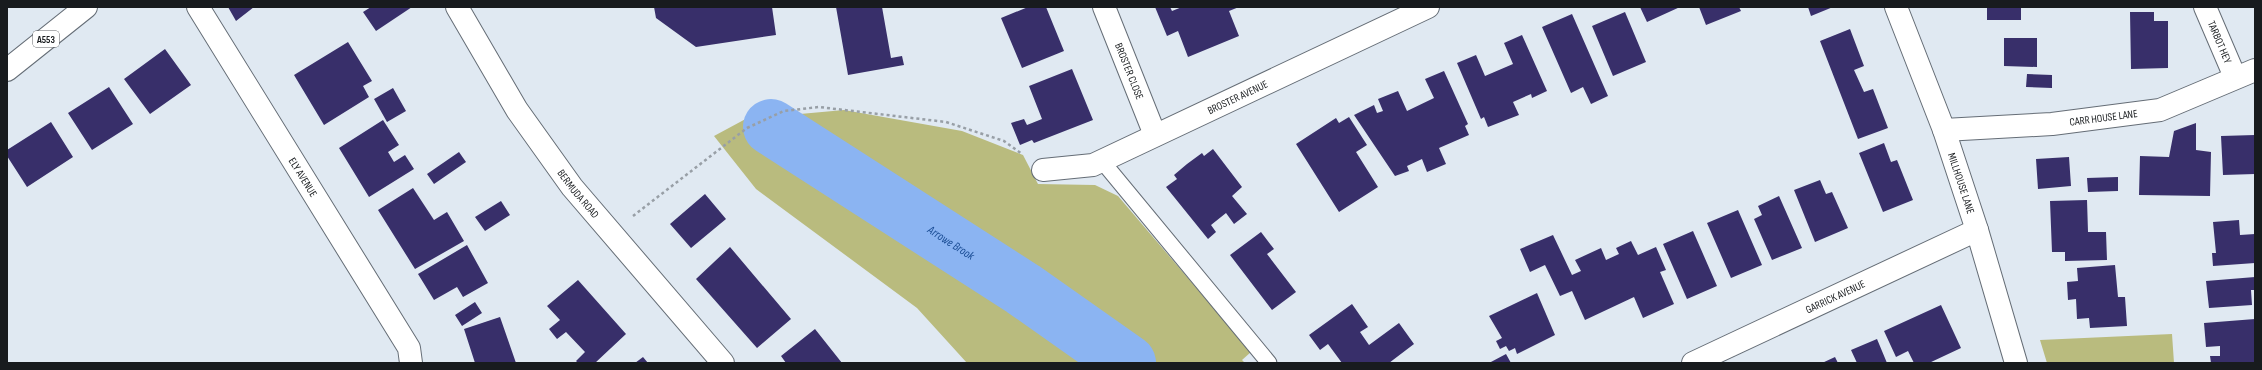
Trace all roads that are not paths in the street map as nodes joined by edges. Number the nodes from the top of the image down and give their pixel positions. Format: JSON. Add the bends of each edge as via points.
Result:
{"nodes":[{"id":1,"x":86,"y":7,"type":"edge"},
{"id":2,"x":198,"y":7,"type":"edge"},
{"id":3,"x":457,"y":7,"type":"edge"},
{"id":4,"x":1104,"y":7,"type":"edge"},
{"id":5,"x":1428,"y":7,"type":"edge"},
{"id":6,"x":1896,"y":7,"type":"edge"},
{"id":7,"x":2205,"y":7,"type":"edge"},
{"id":8,"x":7,"y":70,"type":"edge"},
{"id":9,"x":2245,"y":74,"type":"edge"},
{"id":10,"x":1944,"y":130,"type":"junction"},
{"id":11,"x":1155,"y":135,"type":"junction"},
{"id":12,"x":1102,"y":160,"type":"junction"},
{"id":13,"x":1043,"y":170,"type":"road end"},
{"id":14,"x":1977,"y":230,"type":"junction"},
{"id":15,"x":410,"y":355,"type":"edge"},
{"id":16,"x":723,"y":363,"type":"edge"},
{"id":17,"x":1269,"y":363,"type":"edge"},
{"id":18,"x":1693,"y":363,"type":"edge"},
{"id":19,"x":2016,"y":363,"type":"edge"}],
"edges":[{"from":1,"to":8,"type":"street","number":"A553"},
{"from":2,"to":15,"type":"street","name":"ELY AVENUE"},
{"from":3,"to":16,"type":"street","name":"BERMUDA ROAD","via":[[517,110],[572,187]]},
{"from":4,"to":11,"type":"street","name":"BROSTER CLOSE"},
{"from":5,"to":11,"type":"street","name":"BROSTER AVENUE"},
{"from":6,"to":10,"type":"street","name":"MILLHOUSE LANE"},
{"from":7,"to":9,"type":"street","name":"TARBOT HEY"},
{"from":9,"to":10,"type":"street","name":"CARR HOUSE LANE","via":[[2160,110],[2052,124]]},
{"from":10,"to":14,"type":"street","name":"MILLHOUSE LANE"},
{"from":11,"to":12,"type":"street","name":"BROSTER AVENUE"},
{"from":12,"to":13,"type":"street","name":"BROSTER AVENUE","via":[[1093,165]]},
{"from":12,"to":17,"type":"lane"},
{"from":14,"to":18,"type":"street","name":"GARRICK AVENUE"},
{"from":14,"to":19,"type":"street","name":"MILLHOUSE LANE"}]}
